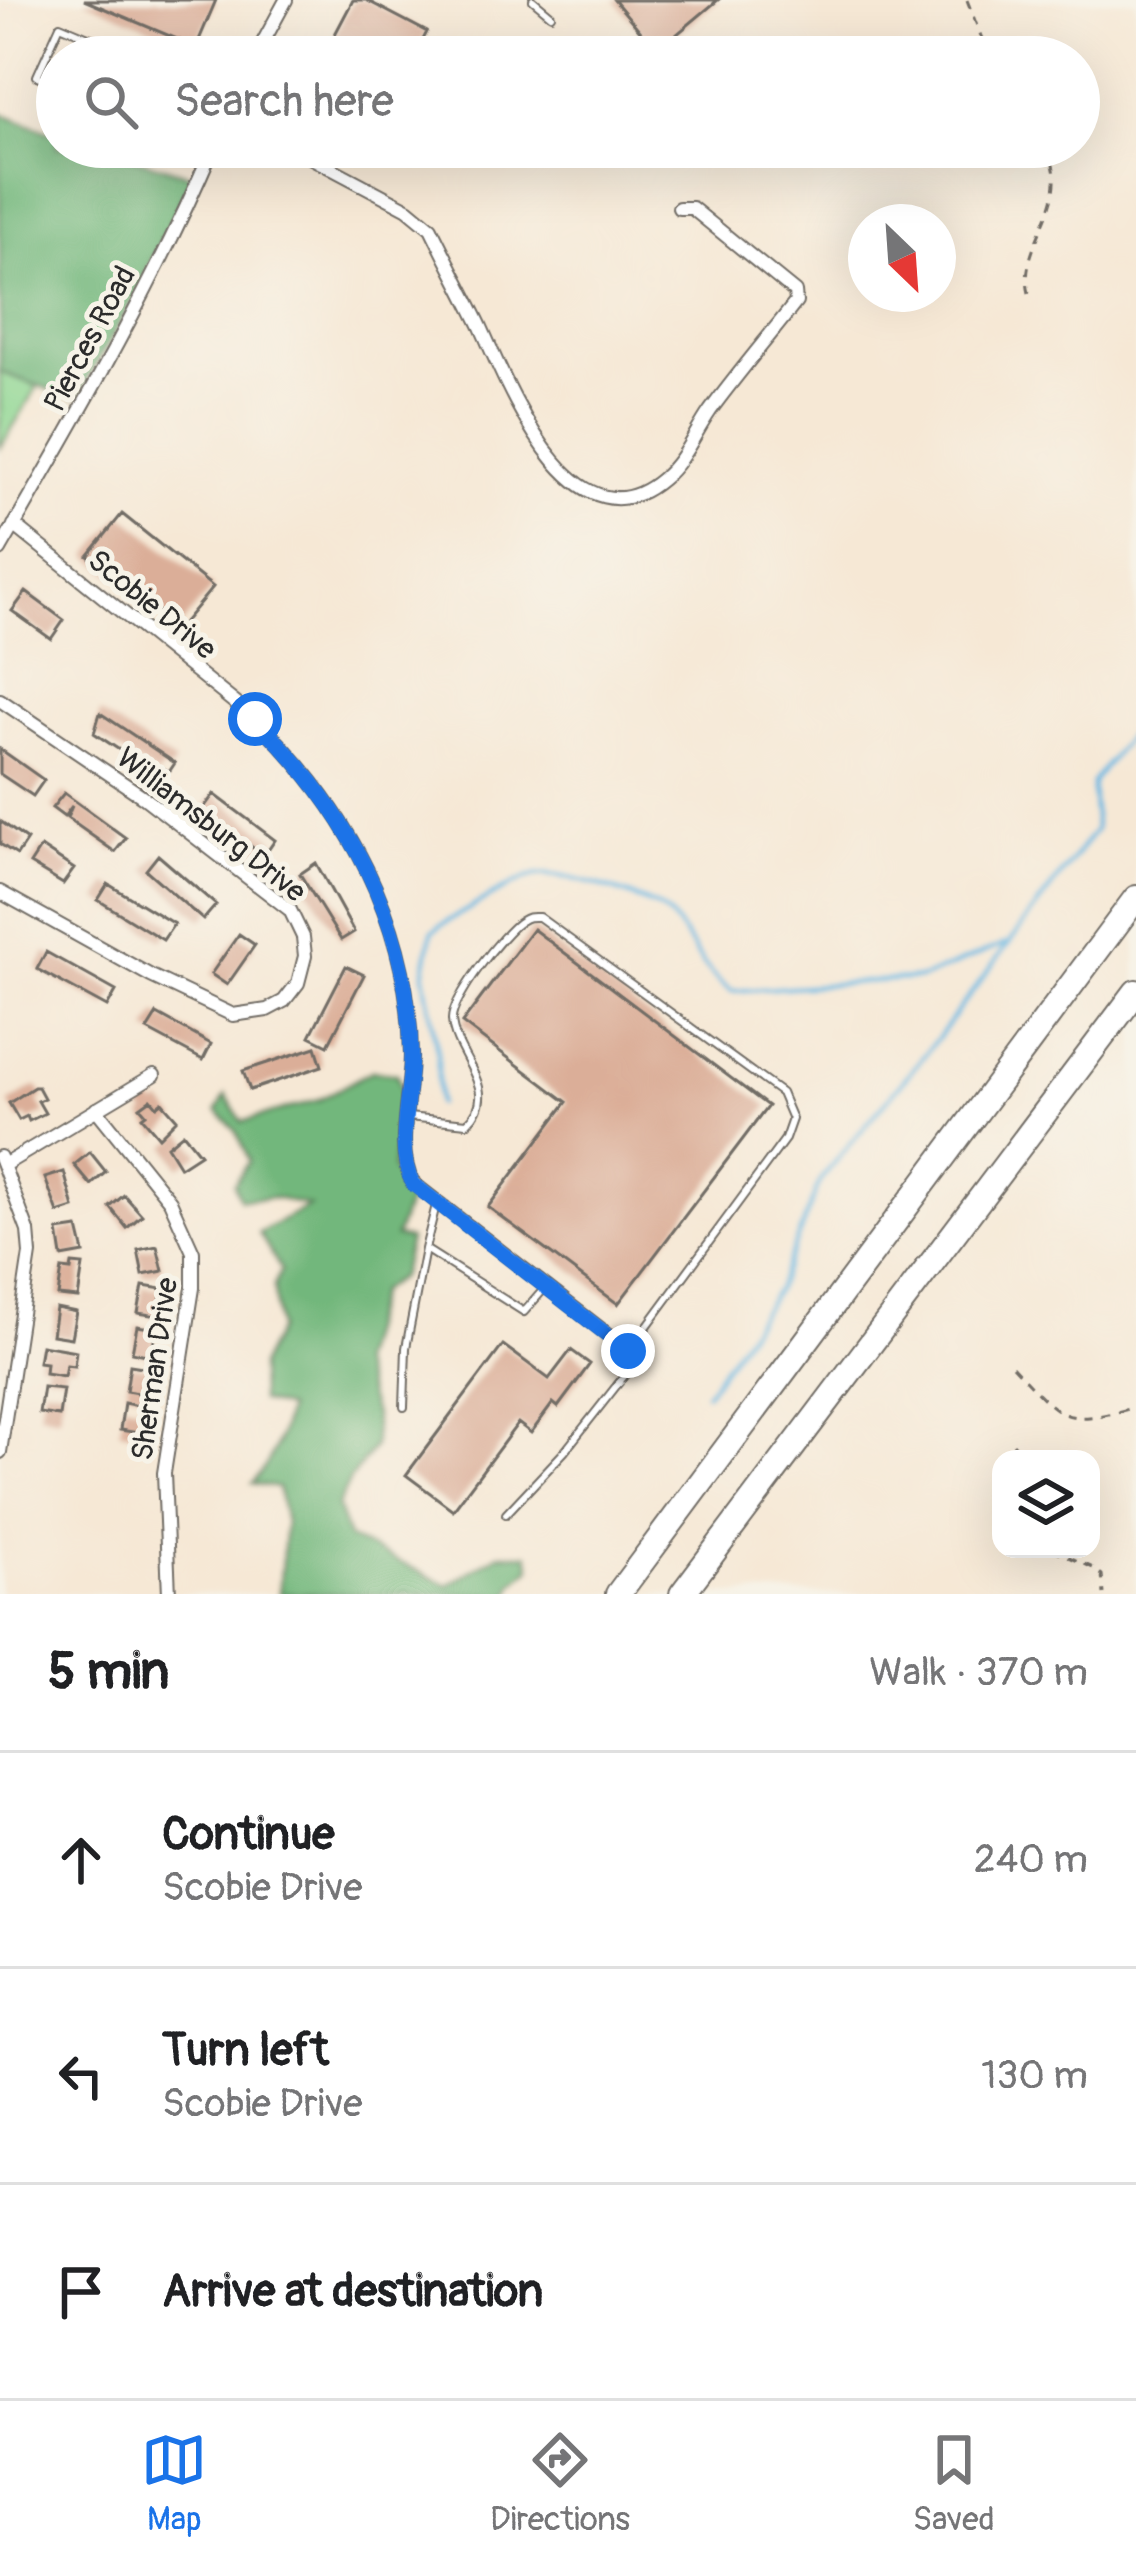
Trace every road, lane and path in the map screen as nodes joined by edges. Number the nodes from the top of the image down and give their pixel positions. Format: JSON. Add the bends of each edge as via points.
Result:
{"nodes":[{"id":1,"x":286,"y":0,"type":"edge"},
{"id":2,"x":533,"y":0,"type":"edge"},
{"id":3,"x":968,"y":0,"type":"edge"},
{"id":4,"x":551,"y":15,"type":"dead end"},
{"id":5,"x":56,"y":36,"type":"edge"},
{"id":6,"x":87,"y":36,"type":"edge"},
{"id":7,"x":266,"y":36,"type":"edge"},
{"id":8,"x":981,"y":36,"type":"edge"},
{"id":9,"x":204,"y":168,"type":"edge"},
{"id":10,"x":331,"y":168,"type":"edge"},
{"id":11,"x":1055,"y":168,"type":"edge"},
{"id":12,"x":679,"y":208,"type":"dead end"},
{"id":13,"x":1029,"y":293,"type":"dead end"},
{"id":14,"x":14,"y":525,"type":"junction"},
{"id":15,"x":0,"y":550,"type":"edge"},
{"id":16,"x":0,"y":700,"type":"edge"},
{"id":17,"x":0,"y":892,"type":"edge"},
{"id":18,"x":1136,"y":898,"type":"edge"},
{"id":19,"x":1136,"y":992,"type":"edge"},
{"id":20,"x":154,"y":1075,"type":"dead end"},
{"id":21,"x":96,"y":1109,"type":"junction"},
{"id":22,"x":408,"y":1117,"type":"junction"},
{"id":23,"x":2,"y":1161,"type":"edge"},
{"id":24,"x":436,"y":1204,"type":"junction"},
{"id":25,"x":425,"y":1249,"type":"junction"},
{"id":26,"x":545,"y":1287,"type":"junction"},
{"id":27,"x":633,"y":1354,"type":"junction"},
{"id":28,"x":1012,"y":1366,"type":"dead end"},
{"id":29,"x":404,"y":1407,"type":"dead end"},
{"id":30,"x":1136,"y":1407,"type":"edge"},
{"id":31,"x":3,"y":1421,"type":"edge"},
{"id":32,"x":1012,"y":1443,"type":"dead end"},
{"id":33,"x":1019,"y":1450,"type":"edge"},
{"id":34,"x":0,"y":1452,"type":"edge"},
{"id":35,"x":506,"y":1514,"type":"dead end"},
{"id":36,"x":1072,"y":1558,"type":"edge"},
{"id":37,"x":1101,"y":1592,"type":"edge"},
{"id":38,"x":169,"y":1594,"type":"edge"},
{"id":39,"x":618,"y":1594,"type":"edge"},
{"id":40,"x":682,"y":1594,"type":"edge"}],
"edges":[{"from":1,"to":7,"type":"street"},
{"from":2,"to":4,"type":"lane"},
{"from":3,"to":8,"type":"path"},
{"from":5,"to":6,"type":"lane","via":[[61,25]]},
{"from":9,"to":14,"type":"street","name":"Pierces Road"},
{"from":10,"to":12,"type":"street","via":[[431,228],[530,431],[580,484],[609,495],[644,490],[668,475],[796,302],[795,292],[692,208]]},
{"from":11,"to":13,"type":"path","via":[[1055,191],[1024,269]]},
{"from":14,"to":15,"type":"street","name":"Pierces Road"},
{"from":14,"to":22,"type":"street","name":"Scobie Drive","via":[[255,719],[326,797],[374,882],[393,935],[411,1028]]},
{"from":16,"to":17,"type":"street","name":"Williamsburg Drive","via":[[290,910],[303,937],[303,972],[284,1001],[233,1015]]},
{"from":18,"to":39,"type":"highway"},
{"from":19,"to":40,"type":"highway"},
{"from":20,"to":21,"type":"street"},
{"from":21,"to":23,"type":"street"},
{"from":21,"to":38,"type":"street","name":"Sherman Drive","via":[[170,1201],[193,1252],[164,1473]]},
{"from":22,"to":24,"type":"street","name":"Scobie Drive","via":[[407,1173]]},
{"from":22,"to":27,"type":"lane","via":[[467,1123],[477,1114],[482,1100],[453,1008],[528,917],[549,921],[781,1093],[792,1119],[785,1138]]},
{"from":23,"to":31,"type":"street","via":[[30,1255]]},
{"from":24,"to":25,"type":"lane"},
{"from":24,"to":26,"type":"street","name":"Scobie Drive"},
{"from":25,"to":26,"type":"lane","via":[[524,1312]]},
{"from":25,"to":29,"type":"lane"},
{"from":26,"to":27,"type":"street","name":"Scobie Drive"},
{"from":27,"to":35,"type":"lane","via":[[565,1451]]},
{"from":28,"to":30,"type":"path","via":[[1063,1415],[1085,1421]]},
{"from":31,"to":34,"type":"street"},
{"from":32,"to":33,"type":"path"},
{"from":36,"to":37,"type":"path","via":[[1102,1575]]}]}
